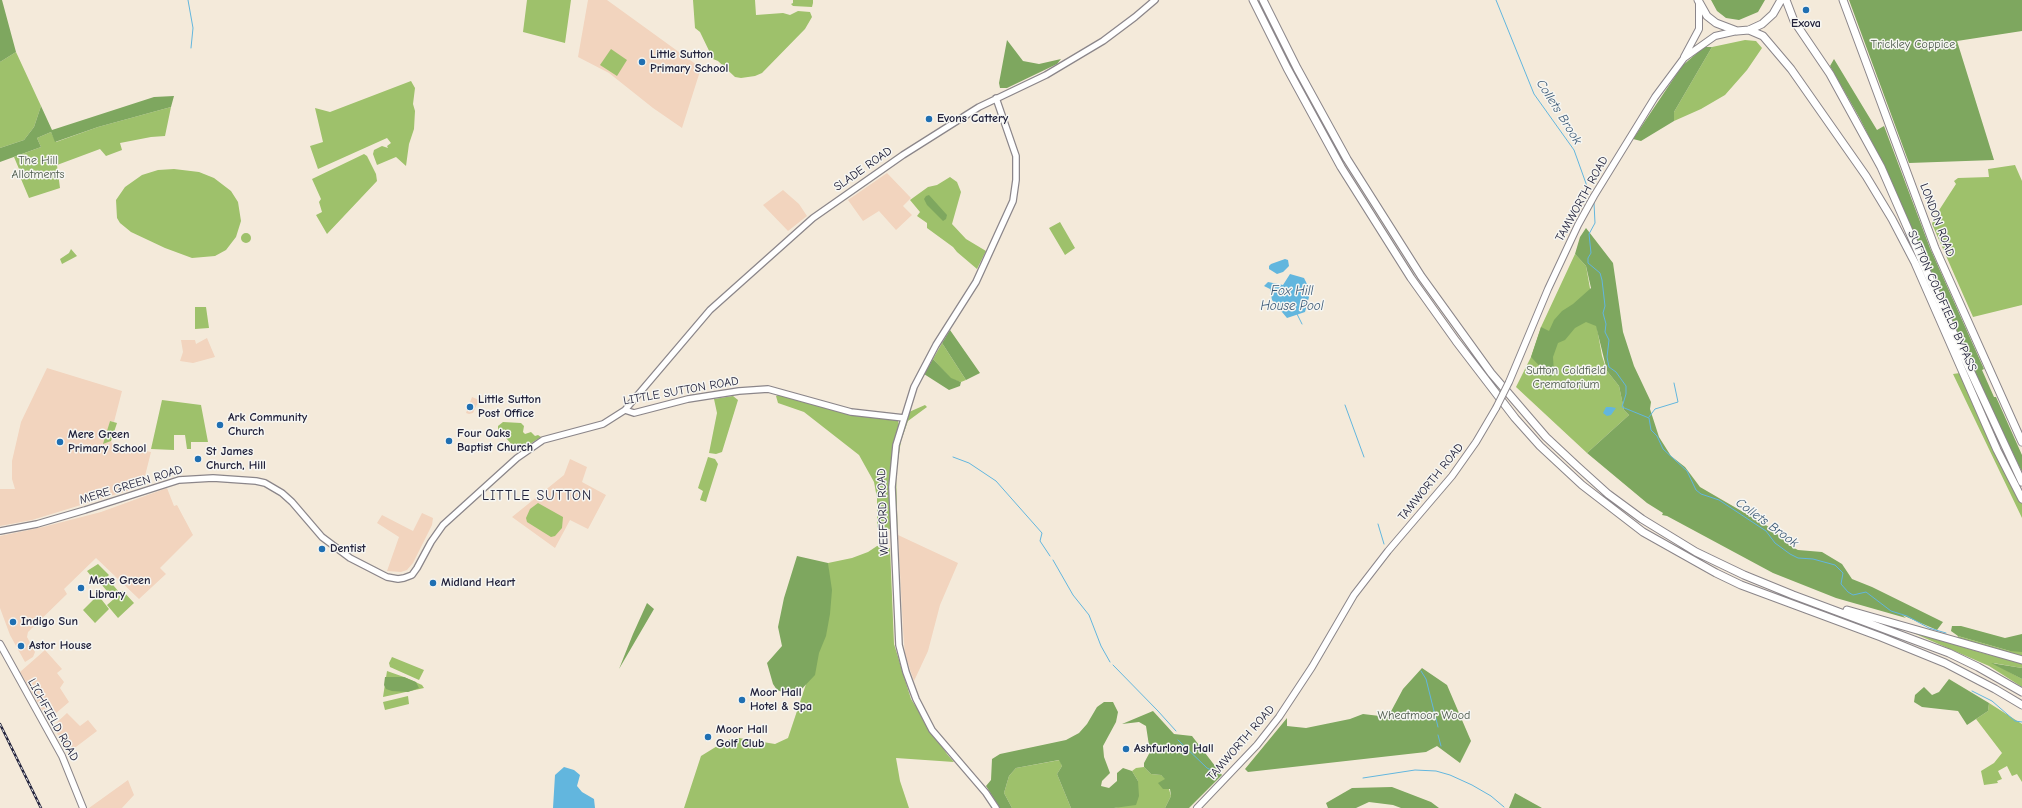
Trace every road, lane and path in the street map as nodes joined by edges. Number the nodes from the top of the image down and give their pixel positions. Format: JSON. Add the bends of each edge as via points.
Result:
{"nodes":[{"id":1,"x":1155,"y":0,"type":"edge"},
{"id":2,"x":1253,"y":0,"type":"edge"},
{"id":3,"x":1263,"y":0,"type":"edge"},
{"id":4,"x":1781,"y":0,"type":"edge"},
{"id":5,"x":1786,"y":0,"type":"edge"},
{"id":6,"x":1843,"y":0,"type":"edge"},
{"id":7,"x":1698,"y":2,"type":"edge"},
{"id":8,"x":1749,"y":30,"type":"junction"},
{"id":9,"x":1737,"y":31,"type":"junction"},
{"id":10,"x":1684,"y":58,"type":"junction"},
{"id":11,"x":996,"y":98,"type":"junction"},
{"id":12,"x":625,"y":410,"type":"junction"},
{"id":13,"x":904,"y":418,"type":"junction"},
{"id":14,"x":2022,"y":442,"type":"edge"},
{"id":15,"x":2022,"y":482,"type":"edge"},
{"id":16,"x":2022,"y":499,"type":"edge"},
{"id":17,"x":0,"y":531,"type":"edge"},
{"id":18,"x":404,"y":578,"type":"joint"},
{"id":19,"x":1793,"y":595,"type":"junction"},
{"id":20,"x":0,"y":644,"type":"edge"},
{"id":21,"x":2022,"y":660,"type":"edge"},
{"id":22,"x":2022,"y":692,"type":"edge"},
{"id":23,"x":2022,"y":705,"type":"edge"},
{"id":24,"x":83,"y":808,"type":"edge"},
{"id":25,"x":996,"y":808,"type":"edge"},
{"id":26,"x":1197,"y":808,"type":"edge"}],
"edges":[{"from":1,"to":11,"type":"main road","name":"SLADE ROAD","via":[[1131,21],[1085,52],[1046,75]]},
{"from":2,"to":23,"type":"highway","via":[[1341,167],[1411,278],[1515,418],[1540,446],[1582,485],[1643,532],[1716,573],[1944,663]]},
{"from":3,"to":19,"type":"highway","via":[[1297,68],[1389,228],[1454,323],[1518,406],[1576,466],[1642,519],[1696,552]]},
{"from":4,"to":8,"type":"highway","via":[[1768,20]]},
{"from":5,"to":15,"type":"highway","name":"SUTTON COLDFIELD BYPASS","via":[[1794,21],[1834,81],[1881,167],[1963,356]]},
{"from":6,"to":14,"type":"highway","name":"LONDON ROAD","via":[[1935,248]]},
{"from":7,"to":9,"type":"highway","via":[[1707,16],[1716,23]]},
{"from":7,"to":10,"type":"main road","name":"TAMWORTH ROAD","via":[[1699,30]]},
{"from":8,"to":9,"type":"highway"},
{"from":8,"to":16,"type":"highway","name":"SUTTON COLDFIELD BYPASS","via":[[1763,36],[1791,69],[1862,170],[1892,219],[1915,263],[1997,450]]},
{"from":9,"to":10,"type":"main road","name":"TAMWORTH ROAD","via":[[1715,36]]},
{"from":10,"to":26,"type":"main road","name":"TAMWORTH ROAD","bridge":true,"via":[[1654,97],[1594,196],[1563,255],[1509,382],[1476,442],[1452,476],[1364,581],[1279,717],[1257,745]]},
{"from":11,"to":12,"type":"main road","name":"SLADE ROAD","via":[[903,155],[793,234],[710,310]]},
{"from":11,"to":13,"type":"main road","name":"WEEFORD ROAD","via":[[1016,156],[1016,180],[1012,201],[976,282],[924,366]]},
{"from":12,"to":13,"type":"main road","name":"LITTLE SUTTON ROAD","via":[[634,413],[688,399],[768,389],[851,412]]},
{"from":12,"to":18,"type":"main road","name":"LITTLE SUTTON ROAD","via":[[603,424],[543,440],[517,458],[443,525],[430,542],[415,571]]},
{"from":13,"to":25,"type":"main road","name":"WEEFORD ROAD","via":[[893,456],[892,488],[899,645],[906,672],[932,730]]},
{"from":17,"to":18,"type":"main road","name":"MERE GREEN ROAD","via":[[37,524],[179,480],[213,478],[256,481],[282,493],[322,537],[350,558],[387,577]]},
{"from":19,"to":21,"type":"highway"},
{"from":19,"to":22,"type":"highway","via":[[1949,653]]},
{"from":20,"to":24,"type":"main road","name":"LICHFIELD ROAD","via":[[62,756]]}]}
